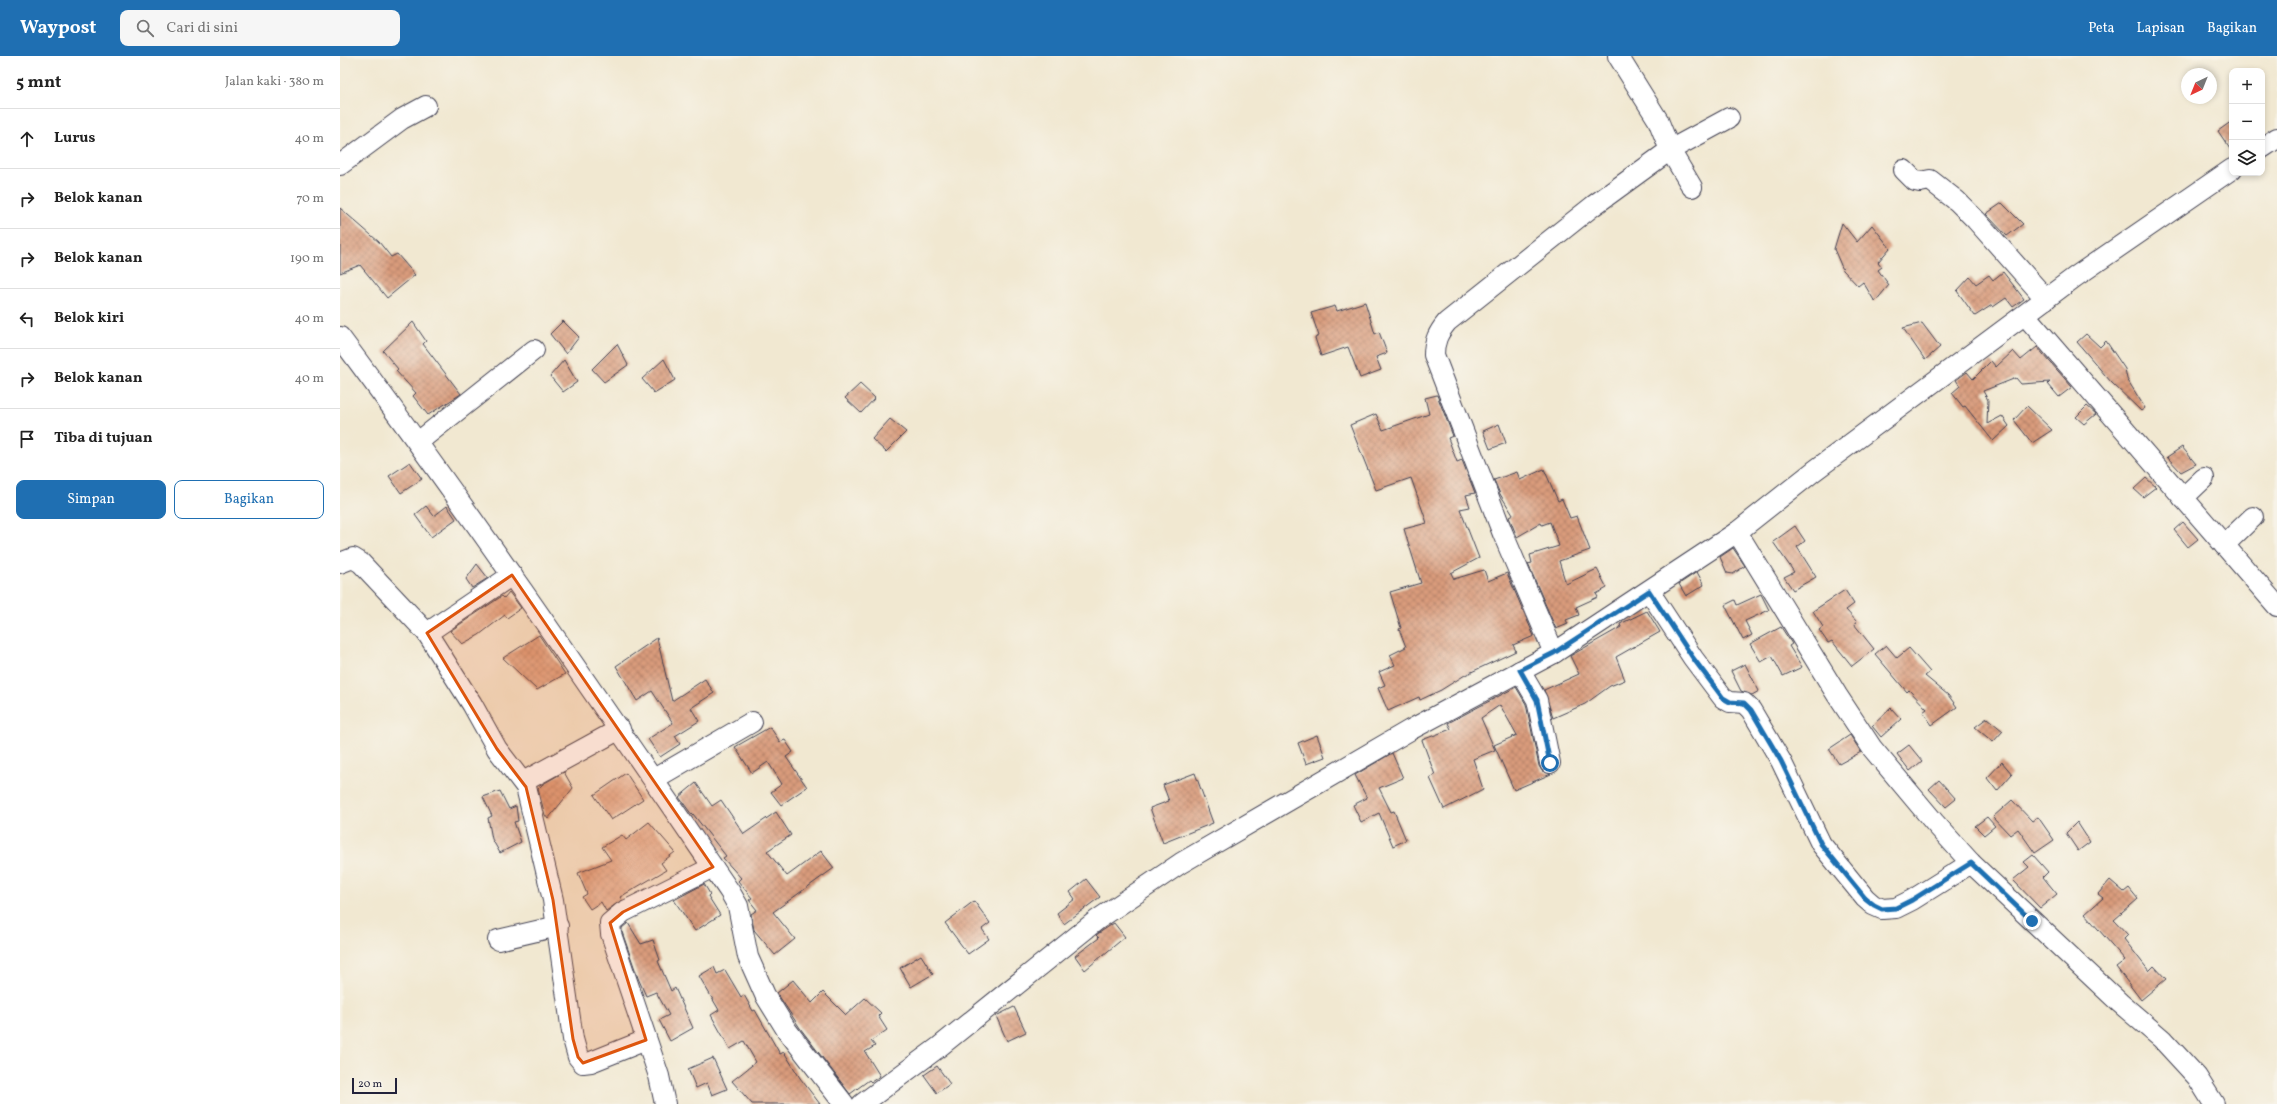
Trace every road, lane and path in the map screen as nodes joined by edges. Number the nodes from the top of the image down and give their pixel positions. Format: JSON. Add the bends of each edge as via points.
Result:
{"nodes":[{"id":1,"x":1618,"y":56,"type":"edge"},
{"id":2,"x":426,"y":106,"type":"dead end"},
{"id":3,"x":1729,"y":118,"type":"dead end"},
{"id":4,"x":2277,"y":138,"type":"edge"},
{"id":5,"x":2265,"y":146,"type":"edge"},
{"id":6,"x":1670,"y":150,"type":"junction"},
{"id":7,"x":340,"y":165,"type":"edge"},
{"id":8,"x":1904,"y":170,"type":"dead end"},
{"id":9,"x":2229,"y":171,"type":"edge"},
{"id":10,"x":1692,"y":187,"type":"dead end"},
{"id":11,"x":2046,"y":299,"type":"junction"},
{"id":12,"x":2025,"y":315,"type":"junction"},
{"id":13,"x":340,"y":337,"type":"edge"},
{"id":14,"x":534,"y":350,"type":"dead end"},
{"id":15,"x":418,"y":442,"type":"junction"},
{"id":16,"x":2204,"y":478,"type":"dead end"},
{"id":17,"x":2183,"y":498,"type":"junction"},
{"id":18,"x":2253,"y":517,"type":"dead end"},
{"id":19,"x":1737,"y":532,"type":"junction"},
{"id":20,"x":2224,"y":545,"type":"junction"},
{"id":21,"x":340,"y":563,"type":"edge"},
{"id":22,"x":512,"y":575,"type":"junction"},
{"id":23,"x":1649,"y":591,"type":"junction"},
{"id":24,"x":2275,"y":598,"type":"edge"},
{"id":25,"x":427,"y":633,"type":"junction"},
{"id":26,"x":1554,"y":653,"type":"junction"},
{"id":27,"x":1520,"y":670,"type":"junction"},
{"id":28,"x":752,"y":722,"type":"dead end"},
{"id":29,"x":620,"y":729,"type":"junction"},
{"id":30,"x":1550,"y":763,"type":"dead end"},
{"id":31,"x":654,"y":779,"type":"junction"},
{"id":32,"x":523,"y":782,"type":"junction"},
{"id":33,"x":1971,"y":863,"type":"junction"},
{"id":34,"x":713,"y":867,"type":"junction"},
{"id":35,"x":558,"y":926,"type":"junction"},
{"id":36,"x":498,"y":940,"type":"dead end"},
{"id":37,"x":646,"y":1040,"type":"junction"},
{"id":38,"x":666,"y":1104,"type":"edge"},
{"id":39,"x":844,"y":1104,"type":"edge"},
{"id":40,"x":862,"y":1104,"type":"edge"},
{"id":41,"x":2214,"y":1104,"type":"edge"}],
"edges":[{"from":1,"to":6,"type":"street","via":[[1658,120]]},
{"from":2,"to":7,"type":"street","via":[[402,119]]},
{"from":3,"to":6,"type":"street"},
{"from":4,"to":5,"type":"street"},
{"from":6,"to":10,"type":"street"},
{"from":6,"to":26,"type":"street","via":[[1593,206],[1447,322],[1434,343],[1434,355],[1503,534]]},
{"from":8,"to":11,"type":"street","via":[[1915,181],[1930,180],[1957,201]]},
{"from":9,"to":11,"type":"street"},
{"from":11,"to":12,"type":"street"},
{"from":12,"to":17,"type":"street"},
{"from":12,"to":19,"type":"street","via":[[1814,471]]},
{"from":13,"to":15,"type":"street"},
{"from":14,"to":15,"type":"street"},
{"from":15,"to":22,"type":"street"},
{"from":16,"to":17,"type":"street"},
{"from":17,"to":20,"type":"street"},
{"from":18,"to":20,"type":"street"},
{"from":19,"to":23,"type":"street"},
{"from":19,"to":33,"type":"street","via":[[1872,748]]},
{"from":20,"to":24,"type":"street"},
{"from":21,"to":25,"type":"street","via":[[353,558],[361,563]]},
{"from":22,"to":25,"type":"street"},
{"from":22,"to":29,"type":"street"},
{"from":23,"to":26,"type":"street"},
{"from":23,"to":33,"type":"street","via":[[1723,698],[1730,702],[1744,703],[1751,710],[1781,761],[1821,844],[1865,898],[1882,909],[1896,908]]},
{"from":25,"to":32,"type":"street","via":[[497,749]]},
{"from":26,"to":27,"type":"street"},
{"from":27,"to":30,"type":"street","via":[[1537,700]]},
{"from":27,"to":40,"type":"street","via":[[1410,730],[1180,863],[1097,920]]},
{"from":28,"to":31,"type":"street"},
{"from":29,"to":31,"type":"street"},
{"from":29,"to":32,"type":"street"},
{"from":31,"to":34,"type":"street"},
{"from":32,"to":35,"type":"street"},
{"from":33,"to":41,"type":"street","via":[[2162,1040],[2197,1077]]},
{"from":34,"to":37,"type":"street","via":[[623,912],[610,923],[611,934]]},
{"from":34,"to":39,"type":"street","via":[[738,906],[748,957],[765,995],[786,1029]]},
{"from":35,"to":36,"type":"street"},
{"from":35,"to":37,"type":"street","via":[[573,1039],[578,1057],[584,1063],[591,1062]]},
{"from":37,"to":38,"type":"street"}]}
